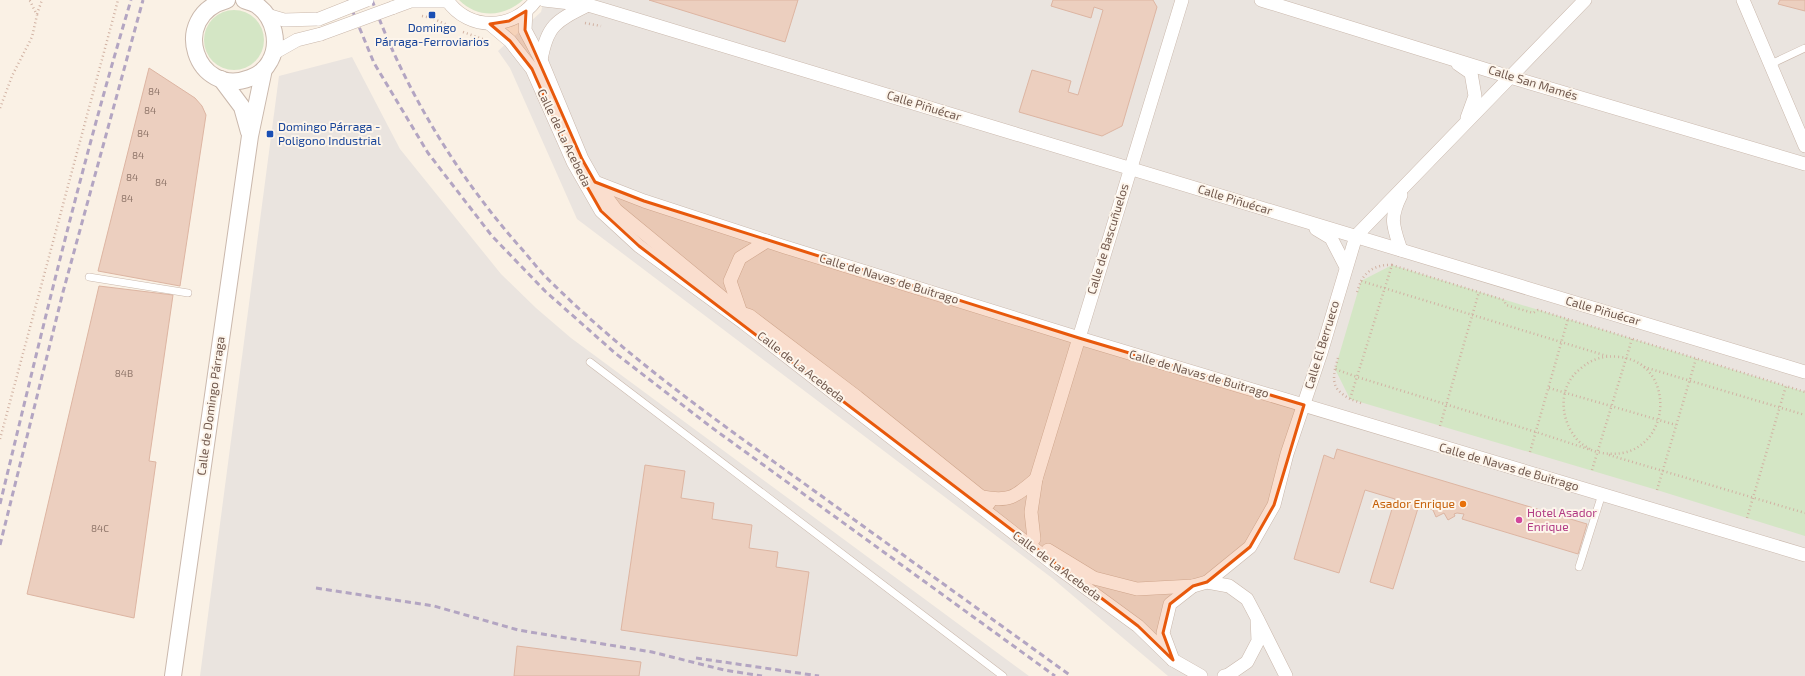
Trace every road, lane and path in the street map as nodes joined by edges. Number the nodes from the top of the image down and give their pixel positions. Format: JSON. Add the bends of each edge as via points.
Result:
{"nodes":[{"id":1,"x":28,"y":0,"type":"edge"},
{"id":2,"x":42,"y":0,"type":"edge"},
{"id":3,"x":118,"y":0,"type":"edge"},
{"id":4,"x":227,"y":0,"type":"edge"},
{"id":5,"x":244,"y":0,"type":"edge"},
{"id":6,"x":367,"y":0,"type":"edge"},
{"id":7,"x":536,"y":0,"type":"edge"},
{"id":8,"x":544,"y":0,"type":"edge"},
{"id":9,"x":1182,"y":0,"type":"edge"},
{"id":10,"x":1261,"y":0,"type":"edge"},
{"id":11,"x":1585,"y":0,"type":"edge"},
{"id":12,"x":1744,"y":0,"type":"edge"},
{"id":13,"x":447,"y":1,"type":"edge"},
{"id":14,"x":584,"y":3,"type":"edge"},
{"id":15,"x":206,"y":5,"type":"edge"},
{"id":16,"x":526,"y":11,"type":"junction"},
{"id":17,"x":37,"y":15,"type":"junction"},
{"id":18,"x":267,"y":15,"type":"junction"},
{"id":19,"x":415,"y":16,"type":"dead end"},
{"id":20,"x":490,"y":24,"type":"junction"},
{"id":21,"x":579,"y":24,"type":"dead end"},
{"id":22,"x":601,"y":26,"type":"dead end"},
{"id":23,"x":492,"y":43,"type":"dead end"},
{"id":24,"x":1805,"y":48,"type":"edge"},
{"id":25,"x":274,"y":53,"type":"junction"},
{"id":26,"x":1452,"y":59,"type":"junction"},
{"id":27,"x":541,"y":60,"type":"junction"},
{"id":28,"x":1771,"y":64,"type":"junction"},
{"id":29,"x":264,"y":69,"type":"junction"},
{"id":30,"x":1510,"y":77,"type":"junction"},
{"id":31,"x":221,"y":79,"type":"junction"},
{"id":32,"x":0,"y":108,"type":"edge"},
{"id":33,"x":1465,"y":124,"type":"junction"},
{"id":34,"x":250,"y":136,"type":"junction"},
{"id":35,"x":1805,"y":146,"type":"edge"},
{"id":36,"x":1805,"y":164,"type":"edge"},
{"id":37,"x":1130,"y":168,"type":"junction"},
{"id":38,"x":596,"y":182,"type":"junction"},
{"id":39,"x":1407,"y":185,"type":"junction"},
{"id":40,"x":1302,"y":221,"type":"junction"},
{"id":41,"x":1356,"y":236,"type":"junction"},
{"id":42,"x":767,"y":241,"type":"junction"},
{"id":43,"x":1401,"y":250,"type":"junction"},
{"id":44,"x":1392,"y":265,"type":"junction"},
{"id":45,"x":1346,"y":268,"type":"junction"},
{"id":46,"x":89,"y":277,"type":"dead end"},
{"id":47,"x":1361,"y":281,"type":"junction"},
{"id":48,"x":1384,"y":289,"type":"junction"},
{"id":49,"x":1357,"y":292,"type":"dead end"},
{"id":50,"x":1479,"y":292,"type":"junction"},
{"id":51,"x":188,"y":293,"type":"dead end"},
{"id":52,"x":741,"y":313,"type":"junction"},
{"id":53,"x":1472,"y":315,"type":"junction"},
{"id":54,"x":1568,"y":319,"type":"junction"},
{"id":55,"x":1079,"y":338,"type":"junction"},
{"id":56,"x":1632,"y":339,"type":"junction"},
{"id":57,"x":1562,"y":342,"type":"junction"},
{"id":58,"x":1608,"y":356,"type":"junction"},
{"id":59,"x":1338,"y":358,"type":"dead end"},
{"id":60,"x":1627,"y":358,"type":"junction"},
{"id":61,"x":1696,"y":359,"type":"junction"},
{"id":62,"x":590,"y":362,"type":"dead end"},
{"id":63,"x":1644,"y":367,"type":"junction"},
{"id":64,"x":1335,"y":369,"type":"junction"},
{"id":65,"x":1805,"y":372,"type":"edge"},
{"id":66,"x":1357,"y":377,"type":"junction"},
{"id":67,"x":1690,"y":381,"type":"junction"},
{"id":68,"x":1786,"y":386,"type":"junction"},
{"id":69,"x":1549,"y":388,"type":"junction"},
{"id":70,"x":1565,"y":391,"type":"junction"},
{"id":71,"x":1805,"y":392,"type":"edge"},
{"id":72,"x":1350,"y":399,"type":"junction"},
{"id":73,"x":1361,"y":403,"type":"dead end"},
{"id":74,"x":1446,"y":404,"type":"junction"},
{"id":75,"x":1304,"y":405,"type":"junction"},
{"id":76,"x":1612,"y":406,"type":"junction"},
{"id":77,"x":1779,"y":407,"type":"junction"},
{"id":78,"x":1805,"y":415,"type":"edge"},
{"id":79,"x":1659,"y":420,"type":"junction"},
{"id":80,"x":1676,"y":425,"type":"junction"},
{"id":81,"x":1440,"y":426,"type":"dead end"},
{"id":82,"x":1536,"y":432,"type":"junction"},
{"id":83,"x":0,"y":439,"type":"edge"},
{"id":84,"x":1590,"y":449,"type":"junction"},
{"id":85,"x":1530,"y":452,"type":"dead end"},
{"id":86,"x":1597,"y":452,"type":"junction"},
{"id":87,"x":1606,"y":454,"type":"junction"},
{"id":88,"x":1592,"y":470,"type":"dead end"},
{"id":89,"x":1663,"y":470,"type":"junction"},
{"id":90,"x":1036,"y":479,"type":"junction"},
{"id":91,"x":1657,"y":490,"type":"dead end"},
{"id":92,"x":1602,"y":494,"type":"junction"},
{"id":93,"x":982,"y":497,"type":"junction"},
{"id":94,"x":1753,"y":498,"type":"junction"},
{"id":95,"x":1805,"y":513,"type":"edge"},
{"id":96,"x":1747,"y":518,"type":"dead end"},
{"id":97,"x":1034,"y":539,"type":"junction"},
{"id":98,"x":1805,"y":555,"type":"edge"},
{"id":99,"x":1579,"y":567,"type":"dead end"},
{"id":100,"x":1207,"y":582,"type":"junction"},
{"id":101,"x":1193,"y":586,"type":"junction"},
{"id":102,"x":1257,"y":618,"type":"junction"},
{"id":103,"x":1173,"y":660,"type":"junction"},
{"id":104,"x":173,"y":676,"type":"edge"},
{"id":105,"x":1003,"y":676,"type":"edge"},
{"id":106,"x":1201,"y":676,"type":"edge"},
{"id":107,"x":1224,"y":676,"type":"edge"},
{"id":108,"x":1286,"y":676,"type":"edge"}],
"edges":[{"from":1,"to":17,"type":"path"},
{"from":2,"to":17,"type":"path"},
{"from":3,"to":83,"type":"path"},
{"from":4,"to":15,"type":"street"},
{"from":5,"to":18,"type":"street","via":[[257,6]]},
{"from":6,"to":18,"type":"street","bridge":true,"via":[[319,19],[284,20]]},
{"from":7,"to":16,"type":"street"},
{"from":8,"to":14,"type":"street","name":"Calle Piñuécar"},
{"from":9,"to":37,"type":"street","name":"Calle de Bascuñuelos"},
{"from":10,"to":26,"type":"street","name":"Calle San Mamés"},
{"from":11,"to":30,"type":"street","name":"Calle El Berrueco"},
{"from":12,"to":28,"type":"street"},
{"from":13,"to":20,"type":"street","via":[[466,18]]},
{"from":13,"to":25,"type":"street","bridge":true,"via":[[410,1],[321,34],[297,40]]},
{"from":14,"to":27,"type":"street","via":[[553,27],[544,41]]},
{"from":14,"to":37,"type":"street","name":"Calle Piñuécar"},
{"from":15,"to":31,"type":"street","via":[[194,34],[194,49],[199,62]]},
{"from":16,"to":20,"type":"street","via":[[510,21]]},
{"from":16,"to":27,"type":"street","name":"Calle de La Acebeda","via":[[525,30]]},
{"from":17,"to":32,"type":"path","via":[[32,37],[12,76]]},
{"from":18,"to":25,"type":"street","via":[[275,33]]},
{"from":19,"to":23,"type":"path","via":[[432,18]]},
{"from":20,"to":103,"type":"street","name":"Calle de La Acebeda","via":[[510,41],[532,69],[573,162],[601,211],[639,246],[744,323],[1060,569],[1138,626]]},
{"from":21,"to":22,"type":"path"},
{"from":24,"to":28,"type":"lane"},
{"from":25,"to":29,"type":"street"},
{"from":26,"to":30,"type":"street","name":"Calle San Mamés"},
{"from":26,"to":33,"type":"street","name":"Calle El Berrueco","via":[[1471,73],[1475,96]]},
{"from":27,"to":38,"type":"street","name":"Calle de La Acebeda","via":[[582,159]]},
{"from":28,"to":35,"type":"street"},
{"from":29,"to":31,"type":"street","via":[[244,80],[232,82]]},
{"from":29,"to":34,"type":"street","name":"Calle de Domingo Párraga"},
{"from":30,"to":33,"type":"street","name":"Calle El Berrueco"},
{"from":30,"to":36,"type":"street","name":"Calle San Mamés"},
{"from":31,"to":34,"type":"street","name":"Calle de Domingo Párraga","via":[[242,108]]},
{"from":33,"to":39,"type":"street","name":"Calle El Berrueco"},
{"from":34,"to":104,"type":"street","name":"Calle de Domingo Párraga"},
{"from":37,"to":40,"type":"street","name":"Calle Piñuécar"},
{"from":37,"to":55,"type":"street","name":"Calle de Bascuñuelos"},
{"from":38,"to":42,"type":"street","name":"Calle de Navas de Buitrago","via":[[644,201]]},
{"from":38,"to":52,"type":"street","name":"Calle de La Acebeda","via":[[616,210]]},
{"from":39,"to":41,"type":"street","name":"Calle El Berrueco"},
{"from":39,"to":43,"type":"street","via":[[1394,209],[1393,226]]},
{"from":40,"to":41,"type":"street","name":"Calle Piñuécar"},
{"from":40,"to":45,"type":"street","name":"Calle Piñuécar","via":[[1330,238]]},
{"from":41,"to":43,"type":"street","name":"Calle Piñuécar"},
{"from":41,"to":45,"type":"street","name":"Calle El Berrueco"},
{"from":42,"to":52,"type":"street","via":[[740,258],[730,281]]},
{"from":42,"to":55,"type":"street","name":"Calle de Navas de Buitrago"},
{"from":43,"to":65,"type":"street","name":"Calle Piñuécar"},
{"from":44,"to":47,"type":"path","via":[[1372,269]]},
{"from":44,"to":48,"type":"path"},
{"from":44,"to":50,"type":"path"},
{"from":45,"to":75,"type":"street","name":"Calle El Berrueco"},
{"from":46,"to":51,"type":"lane"},
{"from":47,"to":48,"type":"path"},
{"from":47,"to":49,"type":"path"},
{"from":48,"to":53,"type":"path"},
{"from":48,"to":66,"type":"path"},
{"from":50,"to":53,"type":"path"},
{"from":50,"to":54,"type":"path","via":[[1504,300],[1506,305],[1533,313],[1538,310]]},
{"from":52,"to":93,"type":"street","name":"Calle de La Acebeda","via":[[750,316],[857,397]]},
{"from":53,"to":57,"type":"path"},
{"from":53,"to":74,"type":"path"},
{"from":54,"to":56,"type":"path"},
{"from":54,"to":57,"type":"path"},
{"from":55,"to":75,"type":"street","name":"Calle de Navas de Buitrago"},
{"from":55,"to":90,"type":"street","name":"Calle de Bascuñuelos"},
{"from":56,"to":60,"type":"path"},
{"from":56,"to":61,"type":"path"},
{"from":57,"to":58,"type":"path"},
{"from":57,"to":69,"type":"path"},
{"from":58,"to":60,"type":"path"},
{"from":58,"to":70,"type":"path","via":[[1589,362],[1574,374]]},
{"from":59,"to":64,"type":"path"},
{"from":60,"to":63,"type":"path"},
{"from":60,"to":76,"type":"path"},
{"from":61,"to":67,"type":"path"},
{"from":61,"to":68,"type":"path"},
{"from":62,"to":105,"type":"lane"},
{"from":63,"to":67,"type":"path"},
{"from":63,"to":79,"type":"path","via":[[1656,382],[1661,401]]},
{"from":64,"to":66,"type":"path"},
{"from":64,"to":72,"type":"path","via":[[1333,380],[1337,389]]},
{"from":66,"to":72,"type":"path"},
{"from":66,"to":74,"type":"path"},
{"from":67,"to":77,"type":"path"},
{"from":67,"to":80,"type":"path"},
{"from":68,"to":71,"type":"path"},
{"from":68,"to":77,"type":"path"},
{"from":69,"to":70,"type":"path"},
{"from":69,"to":82,"type":"path"},
{"from":70,"to":76,"type":"path"},
{"from":70,"to":84,"type":"path","via":[[1563,408],[1567,425],[1576,439]]},
{"from":72,"to":73,"type":"path"},
{"from":74,"to":81,"type":"path"},
{"from":74,"to":82,"type":"path"},
{"from":75,"to":92,"type":"street","name":"Calle de Navas de Buitrago"},
{"from":75,"to":100,"type":"street","name":"Calle El Berrueco","via":[[1287,454],[1274,504],[1250,547]]},
{"from":76,"to":79,"type":"path"},
{"from":76,"to":86,"type":"path"},
{"from":77,"to":78,"type":"path"},
{"from":77,"to":94,"type":"path"},
{"from":79,"to":80,"type":"path"},
{"from":79,"to":87,"type":"path","via":[[1651,435],[1639,446],[1623,453]]},
{"from":80,"to":89,"type":"path"},
{"from":82,"to":84,"type":"path"},
{"from":82,"to":85,"type":"path"},
{"from":84,"to":86,"type":"path"},
{"from":86,"to":87,"type":"path"},
{"from":86,"to":88,"type":"path"},
{"from":87,"to":89,"type":"path"},
{"from":89,"to":91,"type":"path"},
{"from":89,"to":94,"type":"path"},
{"from":90,"to":93,"type":"street","via":[[1017,496],[999,500]]},
{"from":90,"to":97,"type":"street","name":"Calle de Bascuñuelos","via":[[1031,512]]},
{"from":92,"to":98,"type":"street","name":"Calle de Navas de Buitrago"},
{"from":92,"to":99,"type":"lane"},
{"from":93,"to":97,"type":"street","name":"Calle de La Acebeda"},
{"from":94,"to":95,"type":"path"},
{"from":94,"to":96,"type":"path"},
{"from":97,"to":101,"type":"street","name":"Calle de La Acebeda","via":[[1094,578],[1137,589]]},
{"from":100,"to":101,"type":"street"},
{"from":100,"to":102,"type":"street","via":[[1229,586],[1247,598]]},
{"from":101,"to":103,"type":"street","via":[[1170,604],[1163,633]]},
{"from":102,"to":107,"type":"street","via":[[1258,641],[1247,662]]},
{"from":102,"to":108,"type":"street"},
{"from":103,"to":106,"type":"street","name":"Calle de La Acebeda"}]}
